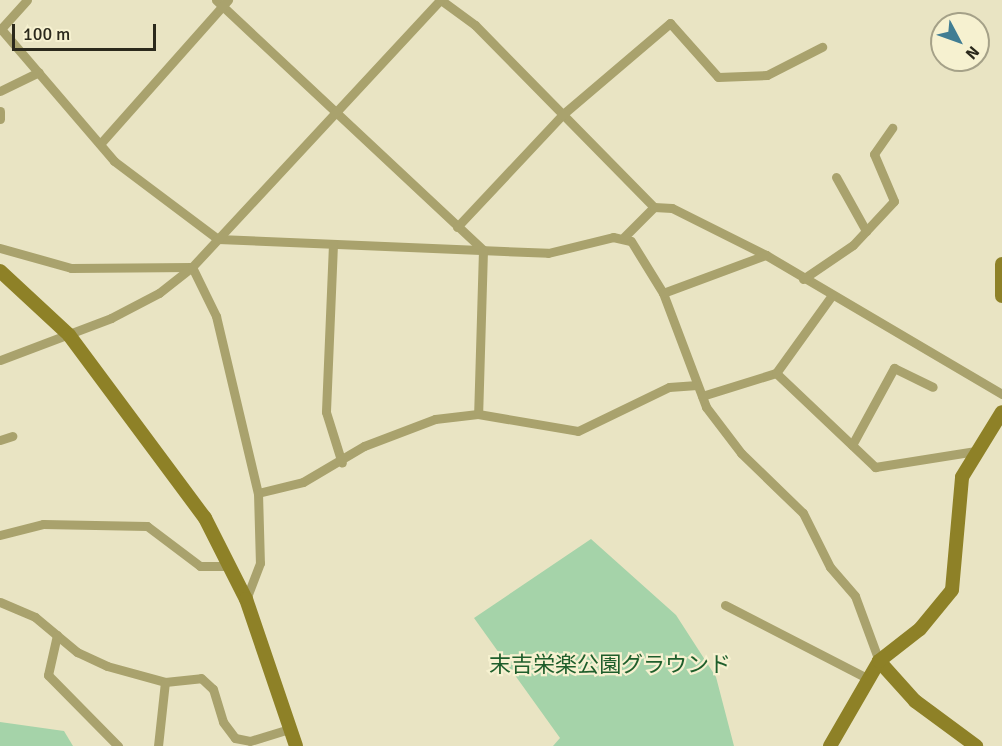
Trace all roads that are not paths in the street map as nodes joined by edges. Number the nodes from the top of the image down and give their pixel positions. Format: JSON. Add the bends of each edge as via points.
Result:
{"nodes":[{"id":1,"x":27,"y":0,"type":"edge"},
{"id":2,"x":440,"y":0,"type":"edge"},
{"id":3,"x":222,"y":2,"type":"edge"},
{"id":4,"x":1,"y":29,"type":"edge"},
{"id":5,"x":822,"y":47,"type":"dead end"},
{"id":6,"x":39,"y":72,"type":"junction"},
{"id":7,"x":0,"y":91,"type":"edge"},
{"id":8,"x":0,"y":111,"type":"edge"},
{"id":9,"x":336,"y":113,"type":"junction"},
{"id":10,"x":562,"y":115,"type":"junction"},
{"id":11,"x":0,"y":119,"type":"edge"},
{"id":12,"x":892,"y":128,"type":"dead end"},
{"id":13,"x":100,"y":144,"type":"junction"},
{"id":14,"x":836,"y":177,"type":"dead end"},
{"id":15,"x":654,"y":207,"type":"junction"},
{"id":16,"x":457,"y":227,"type":"junction"},
{"id":17,"x":866,"y":231,"type":"junction"},
{"id":18,"x":624,"y":237,"type":"junction"},
{"id":19,"x":218,"y":239,"type":"junction"},
{"id":20,"x":333,"y":244,"type":"junction"},
{"id":21,"x":0,"y":248,"type":"edge"},
{"id":22,"x":483,"y":250,"type":"junction"},
{"id":23,"x":766,"y":255,"type":"junction"},
{"id":24,"x":1002,"y":264,"type":"edge"},
{"id":25,"x":192,"y":267,"type":"junction"},
{"id":26,"x":0,"y":271,"type":"edge"},
{"id":27,"x":803,"y":279,"type":"junction"},
{"id":28,"x":663,"y":293,"type":"junction"},
{"id":29,"x":832,"y":295,"type":"junction"},
{"id":30,"x":1002,"y":296,"type":"edge"},
{"id":31,"x":69,"y":334,"type":"junction"},
{"id":32,"x":0,"y":360,"type":"edge"},
{"id":33,"x":776,"y":373,"type":"junction"},
{"id":34,"x":697,"y":385,"type":"junction"},
{"id":35,"x":933,"y":387,"type":"dead end"},
{"id":36,"x":1002,"y":393,"type":"edge"},
{"id":37,"x":702,"y":396,"type":"junction"},
{"id":38,"x":1002,"y":412,"type":"edge"},
{"id":39,"x":478,"y":414,"type":"junction"},
{"id":40,"x":12,"y":436,"type":"dead end"},
{"id":41,"x":0,"y":441,"type":"edge"},
{"id":42,"x":852,"y":445,"type":"junction"},
{"id":43,"x":976,"y":451,"type":"junction"},
{"id":44,"x":342,"y":463,"type":"junction"},
{"id":45,"x":258,"y":493,"type":"junction"},
{"id":46,"x":0,"y":535,"type":"edge"},
{"id":47,"x":230,"y":566,"type":"junction"},
{"id":48,"x":246,"y":599,"type":"junction"},
{"id":49,"x":0,"y":602,"type":"edge"},
{"id":50,"x":724,"y":605,"type":"dead end"},
{"id":51,"x":57,"y":635,"type":"junction"},
{"id":52,"x":879,"y":661,"type":"junction"},
{"id":53,"x":867,"y":678,"type":"junction"},
{"id":54,"x":165,"y":681,"type":"junction"},
{"id":55,"x":289,"y":729,"type":"junction"},
{"id":56,"x":118,"y":746,"type":"edge"},
{"id":57,"x":158,"y":746,"type":"edge"},
{"id":58,"x":296,"y":746,"type":"edge"},
{"id":59,"x":830,"y":746,"type":"edge"},
{"id":60,"x":976,"y":746,"type":"edge"}],
"edges":[{"from":1,"to":4,"type":"street"},
{"from":2,"to":9,"type":"street"},
{"from":2,"to":10,"type":"street","via":[[475,25]]},
{"from":3,"to":9,"type":"street"},
{"from":3,"to":13,"type":"street"},
{"from":4,"to":6,"type":"street"},
{"from":5,"to":10,"type":"street","via":[[767,75],[718,77],[670,23]]},
{"from":6,"to":7,"type":"street"},
{"from":6,"to":13,"type":"street"},
{"from":8,"to":11,"type":"street"},
{"from":9,"to":16,"type":"street"},
{"from":9,"to":19,"type":"street"},
{"from":10,"to":15,"type":"street"},
{"from":10,"to":16,"type":"street"},
{"from":12,"to":17,"type":"street","via":[[874,154],[894,201]]},
{"from":13,"to":19,"type":"street","via":[[114,161]]},
{"from":14,"to":17,"type":"street"},
{"from":15,"to":18,"type":"street"},
{"from":15,"to":23,"type":"street","via":[[687,214]]},
{"from":16,"to":22,"type":"street"},
{"from":17,"to":27,"type":"street"},
{"from":18,"to":22,"type":"street","via":[[548,253]]},
{"from":18,"to":28,"type":"street","via":[[639,249]]},
{"from":19,"to":20,"type":"street"},
{"from":19,"to":25,"type":"street"},
{"from":20,"to":22,"type":"street"},
{"from":20,"to":44,"type":"street","via":[[326,412]]},
{"from":21,"to":25,"type":"street","via":[[71,268]]},
{"from":22,"to":39,"type":"street"},
{"from":23,"to":27,"type":"street"},
{"from":23,"to":28,"type":"street"},
{"from":24,"to":30,"type":"street"},
{"from":25,"to":31,"type":"street","via":[[159,293]]},
{"from":25,"to":45,"type":"street","via":[[216,316]]},
{"from":26,"to":31,"type":"street"},
{"from":27,"to":29,"type":"street"},
{"from":28,"to":34,"type":"street"},
{"from":29,"to":33,"type":"street"},
{"from":29,"to":36,"type":"street"},
{"from":31,"to":32,"type":"street"},
{"from":31,"to":47,"type":"street","via":[[184,485]]},
{"from":33,"to":37,"type":"street"},
{"from":33,"to":42,"type":"street"},
{"from":34,"to":37,"type":"street"},
{"from":34,"to":39,"type":"street","via":[[669,387],[578,431]]},
{"from":35,"to":42,"type":"street","via":[[894,368]]},
{"from":37,"to":52,"type":"street","via":[[741,453],[803,513],[830,567],[855,596]]},
{"from":38,"to":43,"type":"street"},
{"from":39,"to":44,"type":"street","via":[[435,419],[364,446]]},
{"from":40,"to":41,"type":"street"},
{"from":42,"to":43,"type":"street","via":[[875,467]]},
{"from":43,"to":52,"type":"street","via":[[962,477],[951,590],[920,629]]},
{"from":44,"to":45,"type":"street","via":[[303,482]]},
{"from":45,"to":48,"type":"street","via":[[260,562]]},
{"from":46,"to":47,"type":"street","via":[[43,524],[147,526],[190,561]]},
{"from":47,"to":48,"type":"street"},
{"from":48,"to":55,"type":"street"},
{"from":49,"to":51,"type":"street","via":[[35,617]]},
{"from":50,"to":53,"type":"street"},
{"from":51,"to":54,"type":"street","via":[[76,652],[107,666]]},
{"from":51,"to":56,"type":"street","via":[[48,675]]},
{"from":52,"to":53,"type":"street"},
{"from":52,"to":60,"type":"street","via":[[915,701]]},
{"from":53,"to":59,"type":"street"},
{"from":54,"to":55,"type":"street","via":[[201,678],[213,689],[230,734],[243,741]]},
{"from":54,"to":57,"type":"street"},
{"from":55,"to":58,"type":"street"}]}
